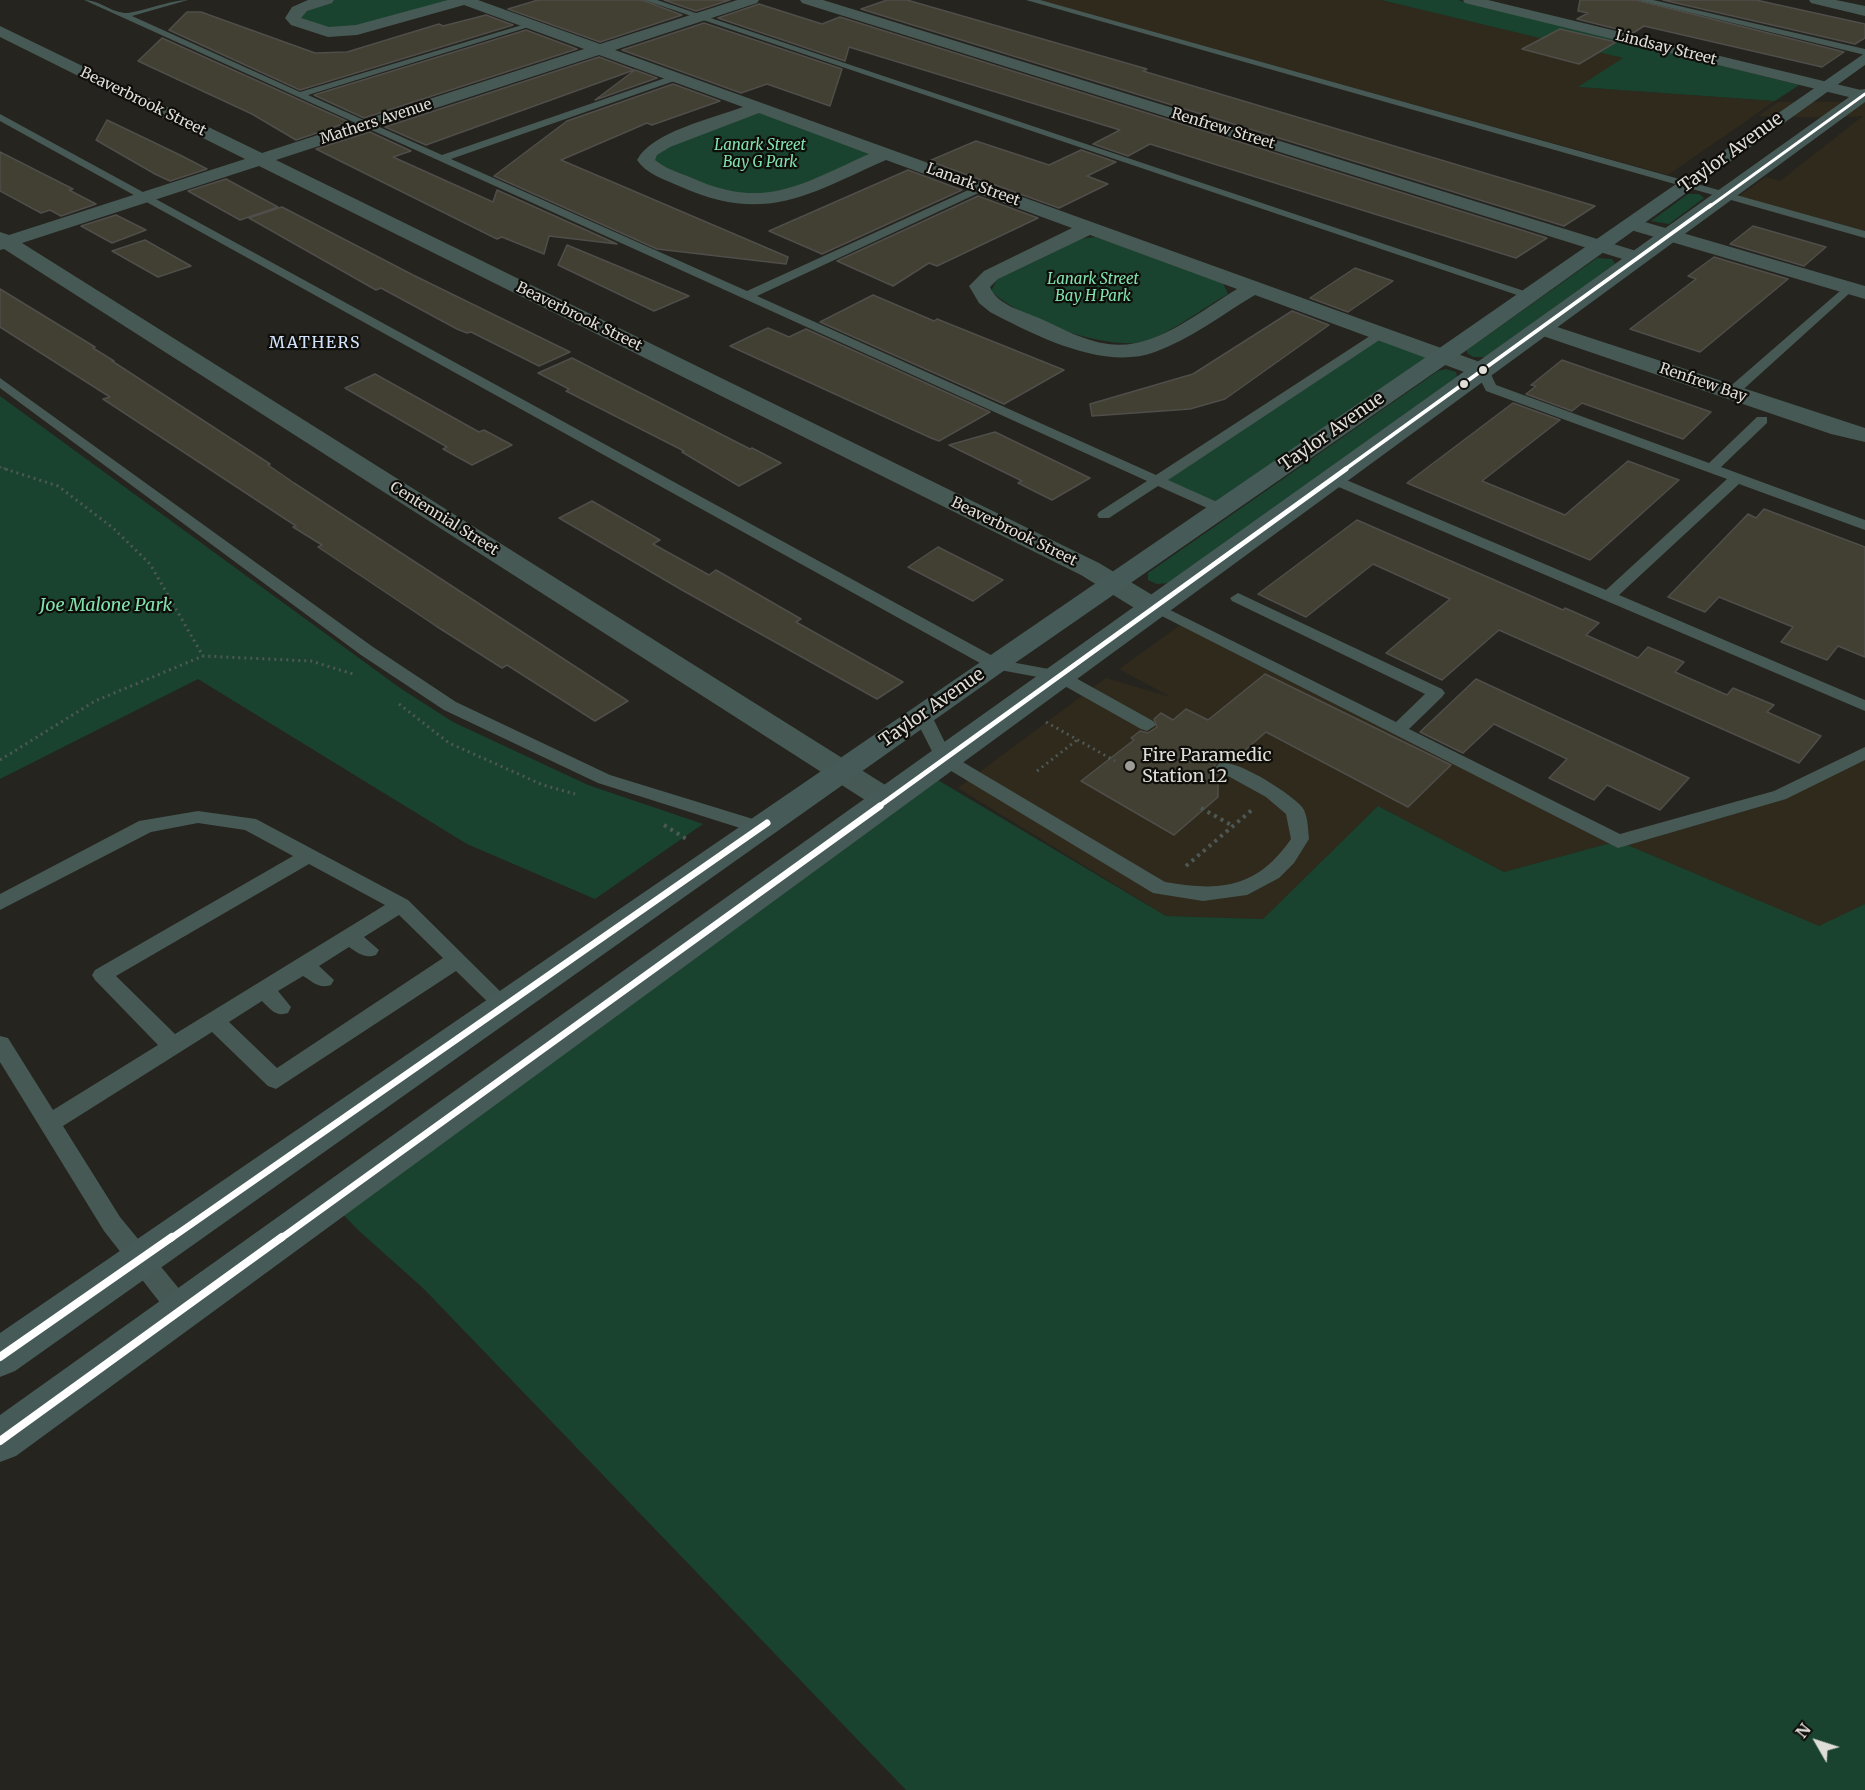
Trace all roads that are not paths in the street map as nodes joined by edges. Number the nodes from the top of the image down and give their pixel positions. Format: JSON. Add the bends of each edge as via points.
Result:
{"nodes":[{"id":1,"x":88,"y":0,"type":"edge"},
{"id":2,"x":184,"y":0,"type":"edge"},
{"id":3,"x":327,"y":0,"type":"edge"},
{"id":4,"x":464,"y":0,"type":"edge"},
{"id":5,"x":648,"y":0,"type":"edge"},
{"id":6,"x":752,"y":0,"type":"edge"},
{"id":7,"x":807,"y":0,"type":"edge"},
{"id":8,"x":1030,"y":0,"type":"edge"},
{"id":9,"x":1470,"y":0,"type":"edge"},
{"id":10,"x":1642,"y":0,"type":"edge"},
{"id":11,"x":1816,"y":0,"type":"edge"},
{"id":12,"x":1865,"y":11,"type":"edge"},
{"id":13,"x":123,"y":16,"type":"junction"},
{"id":14,"x":699,"y":17,"type":"junction"},
{"id":15,"x":529,"y":24,"type":"junction"},
{"id":16,"x":0,"y":31,"type":"edge"},
{"id":17,"x":600,"y":50,"type":"junction"},
{"id":18,"x":1865,"y":52,"type":"edge"},
{"id":19,"x":1865,"y":58,"type":"edge"},
{"id":20,"x":677,"y":78,"type":"junction"},
{"id":21,"x":1826,"y":87,"type":"junction"},
{"id":22,"x":299,"y":94,"type":"junction"},
{"id":23,"x":1864,"y":95,"type":"edge"},
{"id":24,"x":760,"y":107,"type":"junction"},
{"id":25,"x":0,"y":117,"type":"edge"},
{"id":26,"x":367,"y":125,"type":"junction"},
{"id":27,"x":886,"y":153,"type":"junction"},
{"id":28,"x":442,"y":159,"type":"junction"},
{"id":29,"x":260,"y":160,"type":"junction"},
{"id":30,"x":1688,"y":184,"type":"junction"},
{"id":31,"x":981,"y":188,"type":"junction"},
{"id":32,"x":1726,"y":195,"type":"junction"},
{"id":33,"x":146,"y":197,"type":"junction"},
{"id":34,"x":1631,"y":224,"type":"junction"},
{"id":35,"x":1088,"y":228,"type":"junction"},
{"id":36,"x":1865,"y":235,"type":"edge"},
{"id":37,"x":1670,"y":236,"type":"junction"},
{"id":38,"x":2,"y":241,"type":"edge"},
{"id":39,"x":1598,"y":246,"type":"junction"},
{"id":40,"x":1639,"y":258,"type":"junction"},
{"id":41,"x":1253,"y":288,"type":"junction"},
{"id":42,"x":1856,"y":290,"type":"edge"},
{"id":43,"x":1530,"y":295,"type":"junction"},
{"id":44,"x":747,"y":296,"type":"junction"},
{"id":45,"x":1542,"y":328,"type":"junction"},
{"id":46,"x":1381,"y":335,"type":"junction"},
{"id":47,"x":1441,"y":357,"type":"junction"},
{"id":48,"x":1483,"y":371,"type":"junction"},
{"id":49,"x":0,"y":382,"type":"edge"},
{"id":50,"x":1731,"y":393,"type":"junction"},
{"id":51,"x":1762,"y":420,"type":"dead end"},
{"id":52,"x":1865,"y":435,"type":"edge"},
{"id":53,"x":1711,"y":469,"type":"junction"},
{"id":54,"x":1737,"y":478,"type":"junction"},
{"id":55,"x":1332,"y":479,"type":"junction"},
{"id":56,"x":1157,"y":480,"type":"junction"},
{"id":57,"x":1221,"y":509,"type":"junction"},
{"id":58,"x":1104,"y":515,"type":"dead end"},
{"id":59,"x":1865,"y":525,"type":"edge"},
{"id":60,"x":1114,"y":583,"type":"junction"},
{"id":61,"x":1608,"y":597,"type":"junction"},
{"id":62,"x":1238,"y":598,"type":"dead end"},
{"id":63,"x":1154,"y":608,"type":"junction"},
{"id":64,"x":995,"y":664,"type":"junction"},
{"id":65,"x":1059,"y":676,"type":"junction"},
{"id":66,"x":1865,"y":706,"type":"edge"},
{"id":67,"x":922,"y":714,"type":"junction"},
{"id":68,"x":1147,"y":725,"type":"dead end"},
{"id":69,"x":1398,"y":730,"type":"junction"},
{"id":70,"x":1865,"y":753,"type":"edge"},
{"id":71,"x":944,"y":759,"type":"junction"},
{"id":72,"x":1225,"y":767,"type":"dead end"},
{"id":73,"x":842,"y":771,"type":"junction"},
{"id":74,"x":887,"y":800,"type":"junction"},
{"id":75,"x":759,"y":828,"type":"junction"},
{"id":76,"x":308,"y":856,"type":"junction"},
{"id":77,"x":0,"y":903,"type":"edge"},
{"id":78,"x":401,"y":905,"type":"junction"},
{"id":79,"x":349,"y":937,"type":"junction"},
{"id":80,"x":369,"y":950,"type":"dead end"},
{"id":81,"x":458,"y":959,"type":"junction"},
{"id":82,"x":303,"y":965,"type":"junction"},
{"id":83,"x":324,"y":980,"type":"dead end"},
{"id":84,"x":263,"y":990,"type":"junction"},
{"id":85,"x":504,"y":1006,"type":"junction"},
{"id":86,"x":281,"y":1007,"type":"dead end"},
{"id":87,"x":214,"y":1021,"type":"junction"},
{"id":88,"x":0,"y":1044,"type":"edge"},
{"id":89,"x":173,"y":1046,"type":"junction"},
{"id":90,"x":49,"y":1123,"type":"junction"},
{"id":91,"x":141,"y":1259,"type":"junction"},
{"id":92,"x":181,"y":1310,"type":"junction"},
{"id":93,"x":0,"y":1358,"type":"edge"},
{"id":94,"x":0,"y":1441,"type":"edge"}],
"edges":[{"from":1,"to":13,"type":"lane"},
{"from":2,"to":13,"type":"lane"},
{"from":3,"to":4,"type":"street","via":[[302,7],[293,18],[328,32],[357,30]]},
{"from":4,"to":15,"type":"street","name":"Lanark Street"},
{"from":5,"to":14,"type":"lane"},
{"from":6,"to":14,"type":"street","name":"Mathers Avenue"},
{"from":7,"to":39,"type":"street","name":"Renfrew Street"},
{"from":8,"to":30,"type":"lane"},
{"from":9,"to":21,"type":"street","name":"Lindsay Street"},
{"from":10,"to":18,"type":"lane"},
{"from":11,"to":12,"type":"street"},
{"from":13,"to":22,"type":"lane"},
{"from":14,"to":17,"type":"street","name":"Mathers Avenue"},
{"from":14,"to":43,"type":"lane"},
{"from":15,"to":17,"type":"street","name":"Lanark Street"},
{"from":15,"to":22,"type":"lane"},
{"from":16,"to":29,"type":"street","name":"Beaverbrook Street"},
{"from":17,"to":20,"type":"street","name":"Lanark Street"},
{"from":17,"to":26,"type":"street","name":"Mathers Avenue"},
{"from":19,"to":21,"type":"main road","name":"Taylor Avenue"},
{"from":20,"to":24,"type":"street","name":"Lanark Street"},
{"from":20,"to":28,"type":"lane"},
{"from":21,"to":23,"type":"street","name":"Lindsay Street"},
{"from":21,"to":30,"type":"main road","name":"Taylor Avenue"},
{"from":22,"to":26,"type":"lane"},
{"from":23,"to":32,"type":"main road","name":"Taylor Avenue"},
{"from":24,"to":27,"type":"street","name":"Lanark Street"},
{"from":24,"to":27,"type":"street","via":[[664,143],[650,152],[646,160],[650,166],[723,197],[753,200],[791,193]]},
{"from":25,"to":33,"type":"lane"},
{"from":26,"to":28,"type":"lane"},
{"from":26,"to":29,"type":"street","name":"Mathers Avenue"},
{"from":27,"to":31,"type":"street","name":"Lanark Street"},
{"from":28,"to":44,"type":"lane"},
{"from":29,"to":33,"type":"street","name":"Mathers Avenue"},
{"from":29,"to":60,"type":"street","name":"Beaverbrook Street"},
{"from":30,"to":32,"type":"lane"},
{"from":30,"to":34,"type":"main road","name":"Taylor Avenue"},
{"from":31,"to":35,"type":"street","name":"Lanark Street"},
{"from":31,"to":44,"type":"lane"},
{"from":32,"to":36,"type":"lane"},
{"from":32,"to":37,"type":"main road","name":"Taylor Avenue"},
{"from":33,"to":38,"type":"street","name":"Mathers Avenue"},
{"from":33,"to":64,"type":"lane"},
{"from":34,"to":37,"type":"street"},
{"from":34,"to":39,"type":"main road","name":"Taylor Avenue"},
{"from":35,"to":41,"type":"street","name":"Lanark Street"},
{"from":35,"to":41,"type":"street","via":[[991,274],[979,286],[981,296],[998,308],[1078,342],[1135,351]]},
{"from":37,"to":40,"type":"main road","name":"Taylor Avenue"},
{"from":37,"to":42,"type":"street"},
{"from":38,"to":73,"type":"street","name":"Centennial Street"},
{"from":39,"to":40,"type":"street","name":"Renfrew Street"},
{"from":39,"to":43,"type":"main road","name":"Taylor Avenue"},
{"from":40,"to":45,"type":"main road","name":"Taylor Avenue"},
{"from":41,"to":46,"type":"street","name":"Lanark Street"},
{"from":42,"to":50,"type":"lane"},
{"from":43,"to":47,"type":"main road","name":"Taylor Avenue"},
{"from":44,"to":56,"type":"lane"},
{"from":45,"to":48,"type":"main road","name":"Taylor Avenue"},
{"from":45,"to":50,"type":"street","name":"Renfrew Bay"},
{"from":46,"to":47,"type":"street","name":"Lanark Street"},
{"from":46,"to":56,"type":"lane"},
{"from":47,"to":48,"type":"street","name":"Lanark Street"},
{"from":47,"to":57,"type":"main road","name":"Taylor Avenue"},
{"from":48,"to":53,"type":"lane","via":[[1491,388]]},
{"from":48,"to":55,"type":"main road","name":"Taylor Avenue"},
{"from":49,"to":75,"type":"lane","via":[[367,651],[450,706],[604,779]]},
{"from":50,"to":52,"type":"street","name":"Renfrew Bay"},
{"from":51,"to":53,"type":"lane"},
{"from":53,"to":54,"type":"lane"},
{"from":54,"to":59,"type":"lane"},
{"from":54,"to":61,"type":"lane"},
{"from":55,"to":61,"type":"lane"},
{"from":55,"to":63,"type":"main road","name":"Taylor Avenue"},
{"from":56,"to":57,"type":"lane"},
{"from":56,"to":58,"type":"lane"},
{"from":57,"to":60,"type":"main road","name":"Taylor Avenue"},
{"from":60,"to":63,"type":"street","name":"Beaverbrook Street"},
{"from":60,"to":64,"type":"main road","name":"Taylor Avenue"},
{"from":61,"to":66,"type":"lane"},
{"from":62,"to":69,"type":"lane","via":[[1436,693]]},
{"from":63,"to":65,"type":"main road","name":"Taylor Avenue"},
{"from":63,"to":69,"type":"lane"},
{"from":64,"to":65,"type":"lane"},
{"from":64,"to":67,"type":"main road","name":"Taylor Avenue"},
{"from":65,"to":68,"type":"lane"},
{"from":65,"to":71,"type":"main road","name":"Taylor Avenue"},
{"from":67,"to":71,"type":"lane"},
{"from":67,"to":73,"type":"main road","name":"Taylor Avenue"},
{"from":69,"to":70,"type":"lane","via":[[1618,841],[1780,795]]},
{"from":71,"to":72,"type":"lane","via":[[1160,888],[1194,895],[1236,893],[1268,879],[1289,859],[1300,839],[1294,811],[1272,792]]},
{"from":71,"to":74,"type":"main road","name":"Taylor Avenue"},
{"from":73,"to":74,"type":"street","name":"Centennial Street"},
{"from":73,"to":75,"type":"main road","name":"Taylor Avenue"},
{"from":74,"to":92,"type":"main road","name":"Taylor Avenue"},
{"from":75,"to":85,"type":"main road","name":"Taylor Avenue"},
{"from":76,"to":77,"type":"lane","via":[[249,824],[198,817],[146,826]]},
{"from":76,"to":78,"type":"lane"},
{"from":76,"to":89,"type":"lane","via":[[102,975]]},
{"from":78,"to":79,"type":"lane"},
{"from":78,"to":81,"type":"lane"},
{"from":79,"to":80,"type":"lane"},
{"from":79,"to":82,"type":"lane"},
{"from":81,"to":85,"type":"lane"},
{"from":81,"to":87,"type":"lane","via":[[367,1011],[276,1080]]},
{"from":82,"to":83,"type":"lane"},
{"from":82,"to":84,"type":"lane"},
{"from":84,"to":86,"type":"lane"},
{"from":84,"to":87,"type":"lane"},
{"from":85,"to":91,"type":"main road","name":"Taylor Avenue"},
{"from":87,"to":89,"type":"lane"},
{"from":88,"to":90,"type":"lane"},
{"from":89,"to":90,"type":"lane"},
{"from":90,"to":91,"type":"lane","via":[[112,1224]]},
{"from":91,"to":92,"type":"lane"},
{"from":91,"to":93,"type":"main road","name":"Taylor Avenue"},
{"from":92,"to":94,"type":"main road","name":"Taylor Avenue"}]}
